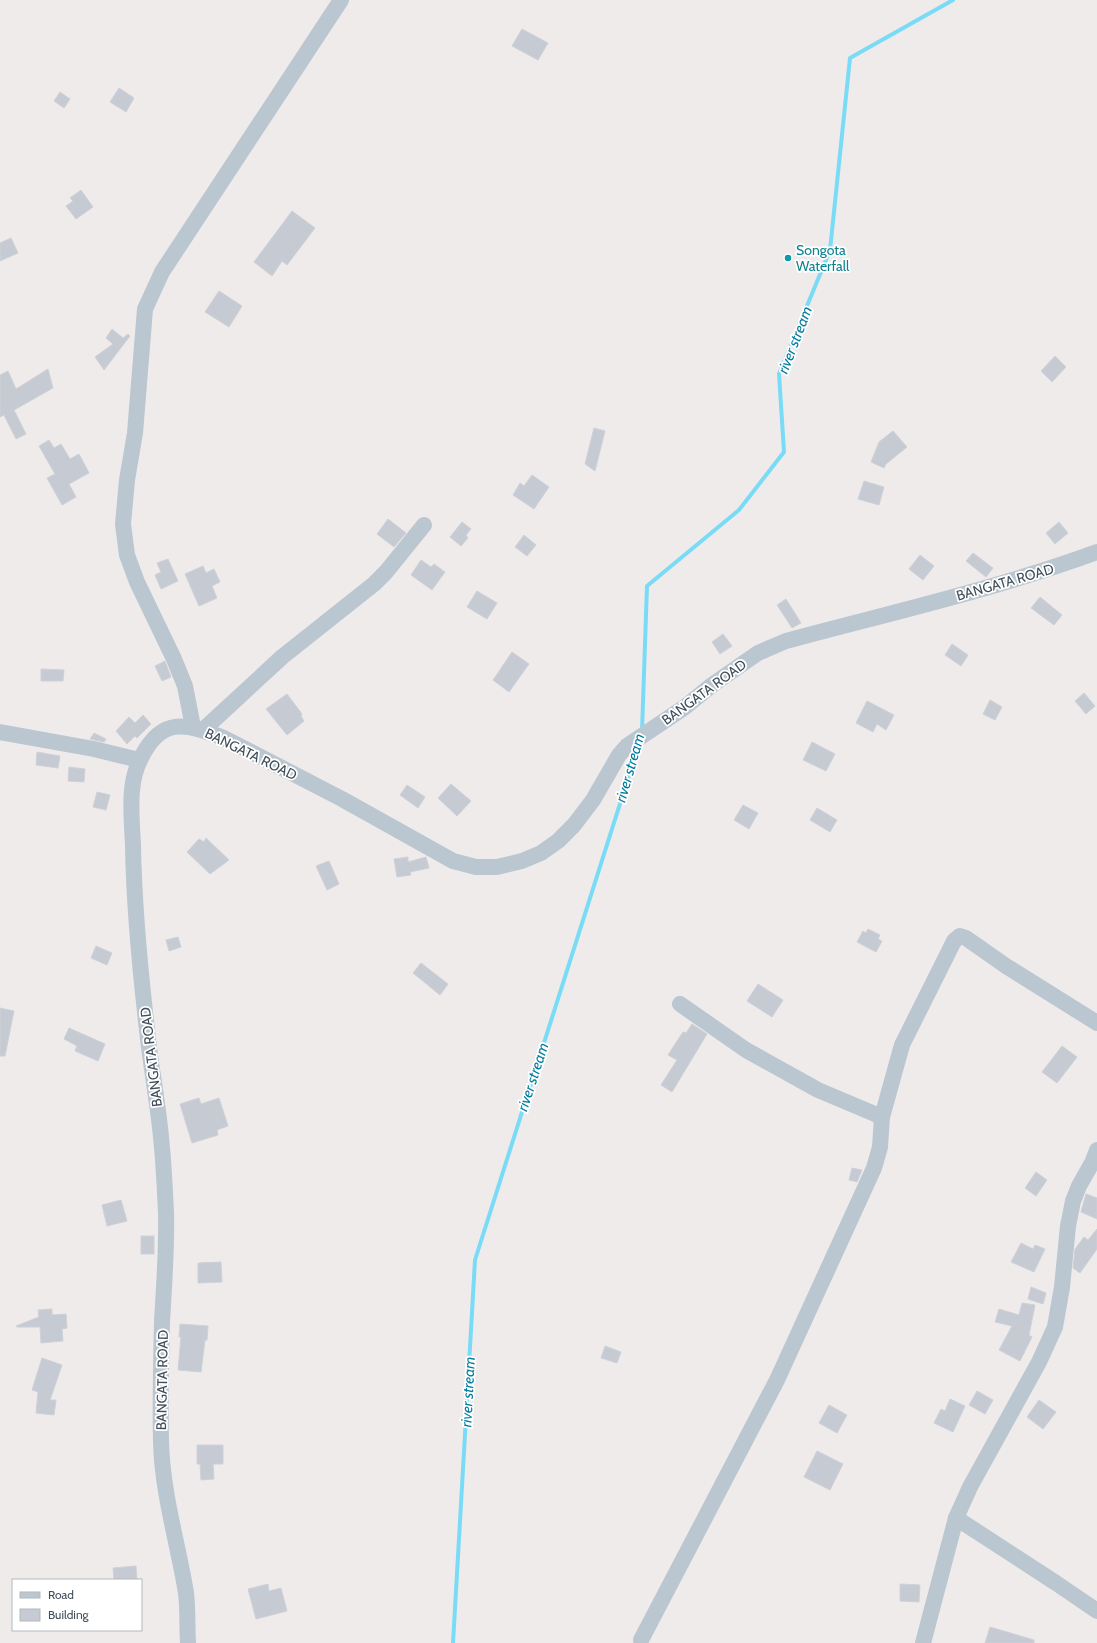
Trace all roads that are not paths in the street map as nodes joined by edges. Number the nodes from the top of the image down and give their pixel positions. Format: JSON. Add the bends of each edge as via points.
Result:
{"nodes":[{"id":1,"x":341,"y":0,"type":"edge"},
{"id":2,"x":424,"y":525,"type":"dead end"},
{"id":3,"x":1097,"y":552,"type":"edge"},
{"id":4,"x":198,"y":728,"type":"junction"},
{"id":5,"x":0,"y":732,"type":"edge"},
{"id":6,"x":139,"y":760,"type":"junction"},
{"id":7,"x":680,"y":1004,"type":"dead end"},
{"id":8,"x":1097,"y":1023,"type":"edge"},
{"id":9,"x":882,"y":1117,"type":"junction"},
{"id":10,"x":1097,"y":1150,"type":"edge"},
{"id":11,"x":956,"y":1518,"type":"junction"},
{"id":12,"x":1097,"y":1611,"type":"edge"},
{"id":13,"x":641,"y":1640,"type":"dead end"},
{"id":14,"x":188,"y":1643,"type":"edge"},
{"id":15,"x":923,"y":1643,"type":"edge"}],
"edges":[{"from":1,"to":4,"type":"street","via":[[162,272],[145,310],[135,433],[123,524],[127,555],[174,659]]},
{"from":2,"to":4,"type":"street","via":[[378,580]]},
{"from":3,"to":4,"type":"street","name":"BANGATA ROAD","via":[[1005,583],[786,641],[765,650],[731,671],[685,707],[622,750],[593,800],[558,841],[541,853],[497,867],[476,867],[453,861],[342,799],[224,738]]},
{"from":4,"to":6,"type":"street","name":"BANGATA ROAD","via":[[178,725],[169,728],[151,742]]},
{"from":5,"to":6,"type":"street"},
{"from":6,"to":14,"type":"street","name":"BANGATA ROAD","via":[[133,780],[134,903],[162,1146],[166,1214],[160,1394],[161,1444],[186,1596]]},
{"from":7,"to":9,"type":"street","via":[[746,1050],[818,1090]]},
{"from":8,"to":9,"type":"street","via":[[960,936],[954,941],[902,1045]]},
{"from":9,"to":13,"type":"street","via":[[880,1147],[874,1168],[777,1380]]},
{"from":10,"to":11,"type":"street","via":[[1073,1201],[1055,1327]]},
{"from":11,"to":12,"type":"street"},
{"from":11,"to":15,"type":"street"}]}
